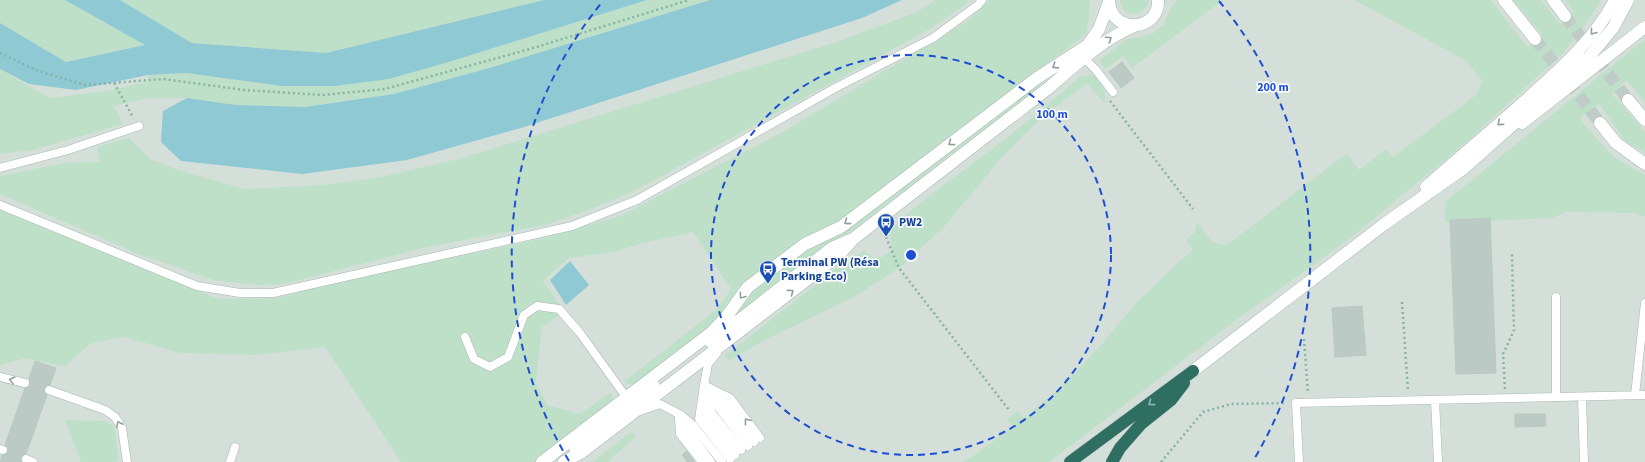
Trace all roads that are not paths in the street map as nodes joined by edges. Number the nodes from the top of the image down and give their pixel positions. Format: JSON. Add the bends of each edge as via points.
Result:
{"nodes":[{"id":1,"x":982,"y":0,"type":"edge"},
{"id":2,"x":1504,"y":0,"type":"edge"},
{"id":3,"x":1553,"y":0,"type":"edge"},
{"id":4,"x":1615,"y":0,"type":"edge"},
{"id":5,"x":1628,"y":0,"type":"edge"},
{"id":6,"x":1109,"y":1,"type":"edge"},
{"id":7,"x":1160,"y":1,"type":"edge"},
{"id":8,"x":1565,"y":16,"type":"tunnel mouth"},
{"id":9,"x":1137,"y":25,"type":"junction"},
{"id":10,"x":1645,"y":27,"type":"edge"},
{"id":11,"x":1535,"y":40,"type":"tunnel mouth"},
{"id":12,"x":1088,"y":45,"type":"junction"},
{"id":13,"x":1084,"y":58,"type":"junction"},
{"id":14,"x":1074,"y":66,"type":"junction"},
{"id":15,"x":1113,"y":92,"type":"dead end"},
{"id":16,"x":1628,"y":100,"type":"tunnel mouth"},
{"id":17,"x":1645,"y":120,"type":"edge"},
{"id":18,"x":1600,"y":123,"type":"tunnel mouth"},
{"id":19,"x":139,"y":126,"type":"road end"},
{"id":20,"x":1645,"y":164,"type":"edge"},
{"id":21,"x":0,"y":168,"type":"edge"},
{"id":22,"x":1464,"y":168,"type":"junction"},
{"id":23,"x":0,"y":205,"type":"edge"},
{"id":24,"x":1383,"y":225,"type":"junction"},
{"id":25,"x":853,"y":239,"type":"junction"},
{"id":26,"x":1556,"y":297,"type":"dead end"},
{"id":27,"x":1645,"y":304,"type":"edge"},
{"id":28,"x":465,"y":337,"type":"dead end"},
{"id":29,"x":728,"y":340,"type":"junction"},
{"id":30,"x":1193,"y":371,"type":"junction"},
{"id":31,"x":0,"y":377,"type":"edge"},
{"id":32,"x":25,"y":383,"type":"dead end"},
{"id":33,"x":704,"y":385,"type":"junction"},
{"id":34,"x":50,"y":390,"type":"dead end"},
{"id":35,"x":1635,"y":395,"type":"junction"},
{"id":36,"x":1645,"y":395,"type":"edge"},
{"id":37,"x":1582,"y":396,"type":"junction"},
{"id":38,"x":1556,"y":397,"type":"junction"},
{"id":39,"x":1435,"y":400,"type":"junction"},
{"id":40,"x":629,"y":405,"type":"junction"},
{"id":41,"x":679,"y":414,"type":"junction"},
{"id":42,"x":235,"y":447,"type":"dead end"},
{"id":43,"x":741,"y":450,"type":"edge"},
{"id":44,"x":565,"y":461,"type":"edge"},
{"id":45,"x":127,"y":462,"type":"edge"},
{"id":46,"x":230,"y":462,"type":"edge"},
{"id":47,"x":542,"y":462,"type":"edge"},
{"id":48,"x":702,"y":462,"type":"edge"},
{"id":49,"x":711,"y":462,"type":"edge"},
{"id":50,"x":1070,"y":462,"type":"edge"},
{"id":51,"x":1112,"y":462,"type":"edge"},
{"id":52,"x":1299,"y":462,"type":"edge"},
{"id":53,"x":1438,"y":462,"type":"edge"},
{"id":54,"x":1584,"y":462,"type":"edge"}],
"edges":[{"from":1,"to":23,"type":"lane","via":[[933,38],[835,88],[637,200],[572,226],[273,293],[240,292],[197,286]]},
{"from":2,"to":11,"type":"street"},
{"from":3,"to":8,"type":"street"},
{"from":4,"to":24,"type":"street","one_way":true,"via":[[1592,33],[1557,72]]},
{"from":5,"to":22,"type":"street","via":[[1613,28],[1589,57]]},
{"from":6,"to":9,"type":"street","via":[[1110,10],[1118,20],[1129,25]]},
{"from":6,"to":12,"type":"street","via":[[1099,29]]},
{"from":7,"to":9,"type":"street","via":[[1151,18]]},
{"from":13,"to":9,"type":"street","one_way":true,"via":[[1111,38]]},
{"from":10,"to":22,"type":"street"},
{"from":12,"to":14,"type":"street"},
{"from":12,"to":40,"type":"street","one_way":true,"via":[[1038,78],[841,227],[805,244],[748,287],[712,333]]},
{"from":13,"to":14,"type":"street"},
{"from":13,"to":15,"type":"lane"},
{"from":14,"to":25,"type":"street"},
{"from":16,"to":17,"type":"street"},
{"from":18,"to":20,"type":"street","via":[[1616,142]]},
{"from":19,"to":21,"type":"lane","via":[[68,150]]},
{"from":22,"to":24,"type":"street"},
{"from":24,"to":30,"type":"street"},
{"from":29,"to":25,"type":"street","one_way":true,"via":[[839,255]]},
{"from":25,"to":40,"type":"street","via":[[832,248]]},
{"from":26,"to":38,"type":"lane"},
{"from":27,"to":35,"type":"lane"},
{"from":28,"to":40,"type":"lane","via":[[474,359],[490,367],[508,357],[524,315],[537,306],[559,309],[580,332]]},
{"from":29,"to":33,"type":"lane","via":[[708,364]]},
{"from":29,"to":40,"type":"street"},
{"from":30,"to":50,"type":"highway","one_way":true},
{"from":30,"to":51,"type":"highway","via":[[1171,400],[1141,424],[1120,448]]},
{"from":32,"to":31,"type":"lane","one_way":true},
{"from":33,"to":43,"type":"lane"},
{"from":33,"to":43,"type":"lane","via":[[705,416]]},
{"from":43,"to":33,"type":"lane","one_way":true,"via":[[730,398]]},
{"from":45,"to":34,"type":"lane","one_way":true,"via":[[122,428],[115,417],[105,410]]},
{"from":35,"to":36,"type":"lane"},
{"from":35,"to":37,"type":"lane"},
{"from":37,"to":38,"type":"lane"},
{"from":37,"to":54,"type":"lane"},
{"from":38,"to":39,"type":"lane"},
{"from":39,"to":52,"type":"lane","via":[[1296,403]]},
{"from":39,"to":53,"type":"lane"},
{"from":40,"to":41,"type":"lane","via":[[660,404]]},
{"from":40,"to":44,"type":"street","via":[[576,446]]},
{"from":40,"to":47,"type":"street"},
{"from":41,"to":43,"type":"lane","via":[[693,425]]},
{"from":41,"to":48,"type":"lane","via":[[680,434]]},
{"from":41,"to":49,"type":"lane","via":[[687,430]]},
{"from":42,"to":46,"type":"lane"}]}
